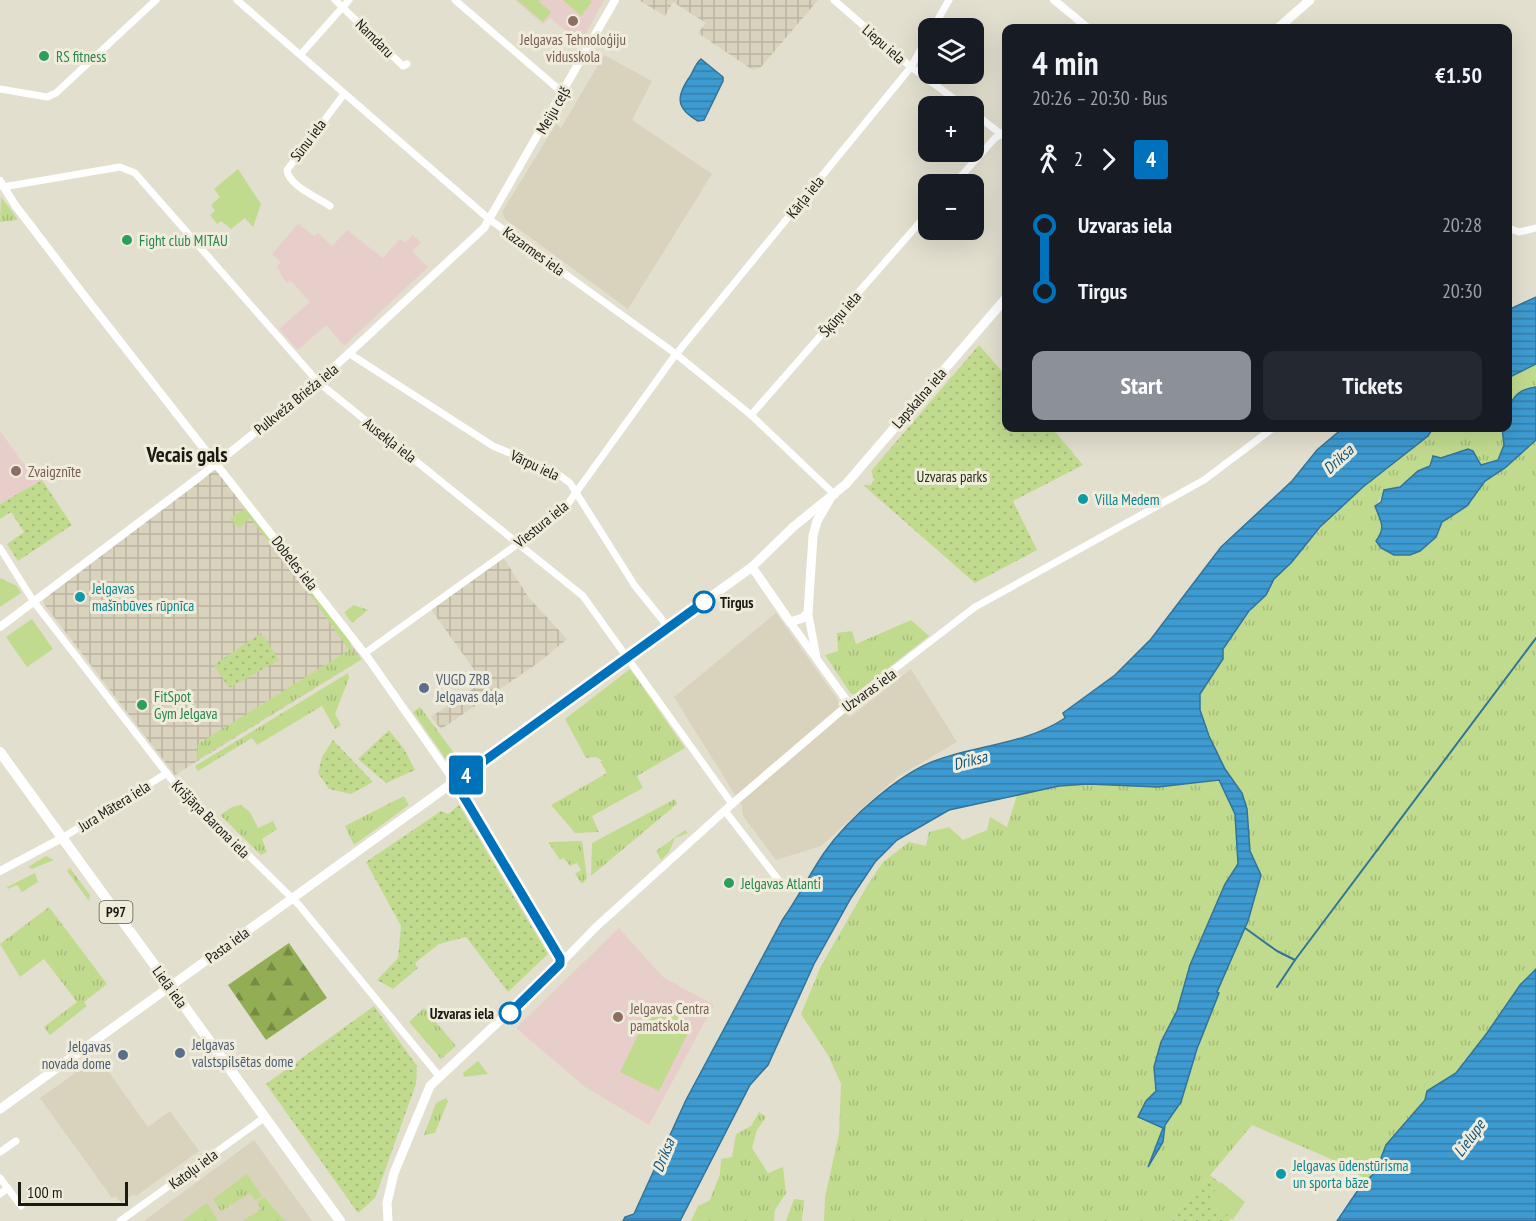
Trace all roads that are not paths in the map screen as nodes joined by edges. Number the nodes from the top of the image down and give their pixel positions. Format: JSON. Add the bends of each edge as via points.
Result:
{"nodes":[{"id":1,"x":156,"y":0,"type":"edge"},
{"id":2,"x":237,"y":0,"type":"edge"},
{"id":3,"x":335,"y":0,"type":"edge"},
{"id":4,"x":349,"y":0,"type":"edge"},
{"id":5,"x":455,"y":0,"type":"edge"},
{"id":6,"x":615,"y":0,"type":"edge"},
{"id":7,"x":834,"y":0,"type":"edge"},
{"id":8,"x":1054,"y":0,"type":"edge"},
{"id":9,"x":1310,"y":0,"type":"edge"},
{"id":10,"x":946,"y":1,"type":"edge"},
{"id":11,"x":343,"y":7,"type":"junction"},
{"id":12,"x":938,"y":18,"type":"edge"},
{"id":13,"x":1083,"y":24,"type":"edge"},
{"id":14,"x":1283,"y":24,"type":"edge"},
{"id":15,"x":301,"y":54,"type":"junction"},
{"id":16,"x":918,"y":54,"type":"edge"},
{"id":17,"x":407,"y":64,"type":"dead end"},
{"id":18,"x":911,"y":67,"type":"junction"},
{"id":19,"x":0,"y":89,"type":"edge"},
{"id":20,"x":563,"y":93,"type":"junction"},
{"id":21,"x":344,"y":94,"type":"junction"},
{"id":22,"x":950,"y":96,"type":"edge"},
{"id":23,"x":984,"y":120,"type":"edge"},
{"id":24,"x":1002,"y":132,"type":"edge"},
{"id":25,"x":1002,"y":135,"type":"edge"},
{"id":26,"x":963,"y":174,"type":"edge"},
{"id":27,"x":2,"y":184,"type":"edge"},
{"id":28,"x":330,"y":206,"type":"dead end"},
{"id":29,"x":489,"y":219,"type":"junction"},
{"id":30,"x":918,"y":224,"type":"edge"},
{"id":31,"x":1536,"y":228,"type":"edge"},
{"id":32,"x":1512,"y":229,"type":"edge"},
{"id":33,"x":1002,"y":303,"type":"edge"},
{"id":34,"x":350,"y":354,"type":"junction"},
{"id":35,"x":676,"y":354,"type":"junction"},
{"id":36,"x":318,"y":382,"type":"junction"},
{"id":37,"x":751,"y":415,"type":"junction"},
{"id":38,"x":1268,"y":432,"type":"edge"},
{"id":39,"x":216,"y":464,"type":"junction"},
{"id":40,"x":577,"y":491,"type":"junction"},
{"id":41,"x":833,"y":496,"type":"junction"},
{"id":42,"x":519,"y":543,"type":"junction"},
{"id":43,"x":0,"y":548,"type":"edge"},
{"id":44,"x":752,"y":567,"type":"junction"},
{"id":45,"x":34,"y":602,"type":"junction"},
{"id":46,"x":808,"y":613,"type":"junction"},
{"id":47,"x":790,"y":622,"type":"junction"},
{"id":48,"x":0,"y":627,"type":"edge"},
{"id":49,"x":669,"y":628,"type":"junction"},
{"id":50,"x":365,"y":653,"type":"junction"},
{"id":51,"x":629,"y":657,"type":"junction"},
{"id":52,"x":818,"y":662,"type":"junction"},
{"id":53,"x":849,"y":704,"type":"junction"},
{"id":54,"x":0,"y":752,"type":"edge"},
{"id":55,"x":167,"y":773,"type":"junction"},
{"id":56,"x":455,"y":782,"type":"junction"},
{"id":57,"x":729,"y":808,"type":"junction"},
{"id":58,"x":62,"y":838,"type":"junction"},
{"id":59,"x":0,"y":871,"type":"edge"},
{"id":60,"x":783,"y":886,"type":"dead end"},
{"id":61,"x":293,"y":898,"type":"junction"},
{"id":62,"x":560,"y":964,"type":"junction"},
{"id":63,"x":170,"y":986,"type":"junction"},
{"id":64,"x":439,"y":1076,"type":"junction"},
{"id":65,"x":0,"y":1109,"type":"edge"},
{"id":66,"x":265,"y":1117,"type":"junction"},
{"id":67,"x":16,"y":1141,"type":"dead end"},
{"id":68,"x":0,"y":1152,"type":"edge"},
{"id":69,"x":0,"y":1178,"type":"edge"},
{"id":70,"x":8,"y":1188,"type":"junction"},
{"id":71,"x":0,"y":1194,"type":"edge"},
{"id":72,"x":21,"y":1206,"type":"dead end"},
{"id":73,"x":120,"y":1221,"type":"edge"},
{"id":74,"x":340,"y":1221,"type":"edge"},
{"id":75,"x":388,"y":1221,"type":"edge"}],
"edges":[{"from":1,"to":19,"type":"street","via":[[56,93],[47,97]]},
{"from":2,"to":15,"type":"street","name":"Kazarmes iela"},
{"from":3,"to":11,"type":"street","name":"Namdaru"},
{"from":4,"to":11,"type":"street"},
{"from":5,"to":20,"type":"street"},
{"from":6,"to":20,"type":"street","name":"Meiju ceļš"},
{"from":7,"to":18,"type":"street","name":"Liepu iela"},
{"from":8,"to":13,"type":"street"},
{"from":9,"to":14,"type":"main road"},
{"from":10,"to":12,"type":"street"},
{"from":11,"to":15,"type":"street"},
{"from":11,"to":17,"type":"street","name":"Namdaru","via":[[403,66]]},
{"from":15,"to":21,"type":"street","name":"Kazarmes iela"},
{"from":16,"to":18,"type":"street","name":"Kārļa iela"},
{"from":18,"to":22,"type":"street","name":"Liepu iela"},
{"from":18,"to":35,"type":"street","name":"Kārļa iela"},
{"from":20,"to":29,"type":"street","name":"Meiju ceļš"},
{"from":21,"to":28,"type":"street","name":"Sūnu iela","via":[[287,170],[296,184]]},
{"from":21,"to":29,"type":"street","name":"Kazarmes iela"},
{"from":23,"to":24,"type":"street"},
{"from":25,"to":26,"type":"street"},
{"from":27,"to":36,"type":"street","name":"Ausekļa iela","via":[[120,167],[132,170]]},
{"from":27,"to":39,"type":"street","name":"Dobeles iela"},
{"from":29,"to":34,"type":"street","name":"Pulkveža Brieža iela"},
{"from":29,"to":35,"type":"street","name":"Kazarmes iela"},
{"from":30,"to":37,"type":"street","name":"Šķūņu iela"},
{"from":31,"to":32,"type":"street"},
{"from":33,"to":41,"type":"main road","name":"Lapskalna iela"},
{"from":34,"to":36,"type":"street","name":"Pulkveža Brieža iela"},
{"from":34,"to":40,"type":"street","name":"Vārpu iela","via":[[493,446],[555,472]]},
{"from":35,"to":37,"type":"street","name":"Kazarmes iela"},
{"from":35,"to":40,"type":"street","name":"Viestura iela"},
{"from":36,"to":39,"type":"street","name":"Pulkveža Brieža iela"},
{"from":36,"to":42,"type":"street","name":"Ausekļa iela"},
{"from":37,"to":41,"type":"street","name":"Kazarmes iela"},
{"from":38,"to":53,"type":"street","name":"Uzvaras iela","via":[[1204,480],[975,607]]},
{"from":39,"to":45,"type":"street","name":"Pulkveža Brieža iela"},
{"from":39,"to":50,"type":"street","name":"Dobeles iela"},
{"from":40,"to":42,"type":"street","name":"Viestura iela","via":[[567,505]]},
{"from":40,"to":49,"type":"street","name":"Vārpu iela","via":[[635,586]]},
{"from":41,"to":44,"type":"main road","name":"Lapskalna iela"},
{"from":41,"to":46,"type":"main road","name":"Lapskalna iela","via":[[817,521],[813,536]]},
{"from":42,"to":50,"type":"street","name":"Viestura iela"},
{"from":42,"to":51,"type":"street","name":"Ausekļa iela","via":[[583,596]]},
{"from":43,"to":45,"type":"street","name":"Krišjāņa Barona iela"},
{"from":44,"to":47,"type":"main road","name":"Lapskalna iela"},
{"from":44,"to":49,"type":"main road","name":"Pasta iela"},
{"from":45,"to":48,"type":"street","name":"Pulkveža Brieža iela"},
{"from":45,"to":55,"type":"street","name":"Krišjāņa Barona iela"},
{"from":46,"to":47,"type":"main road"},
{"from":46,"to":52,"type":"street","name":"Lapskalna iela"},
{"from":47,"to":52,"type":"street","name":"Lapskalna iela"},
{"from":49,"to":51,"type":"main road","name":"Pasta iela"},
{"from":50,"to":56,"type":"street","name":"Dobeles iela"},
{"from":51,"to":56,"type":"main road","name":"Pasta iela"},
{"from":51,"to":57,"type":"street","name":"Ausekļa iela"},
{"from":52,"to":53,"type":"street","name":"Lapskalna iela"},
{"from":53,"to":57,"type":"street","name":"Uzvaras iela"},
{"from":54,"to":58,"type":"main road","name":"Lielā iela","number":"P97"},
{"from":55,"to":58,"type":"street","name":"Jura Mātera iela"},
{"from":55,"to":61,"type":"street","name":"Krišjāņa Barona iela"},
{"from":56,"to":61,"type":"main road","name":"Pasta iela"},
{"from":56,"to":62,"type":"main road","name":"Dobeles iela","via":[[556,948]]},
{"from":57,"to":60,"type":"street","name":"Ausekļa iela"},
{"from":57,"to":62,"type":"street","name":"Uzvaras iela"},
{"from":58,"to":59,"type":"street"},
{"from":58,"to":63,"type":"main road","name":"Lielā iela","number":"P97"},
{"from":61,"to":63,"type":"main road","name":"Pasta iela"},
{"from":61,"to":64,"type":"street","name":"Krišjāņa Barona iela"},
{"from":62,"to":64,"type":"main road","name":"Uzvaras iela"},
{"from":63,"to":65,"type":"main road","name":"Pasta iela"},
{"from":63,"to":66,"type":"main road","name":"Lielā iela","number":"P97"},
{"from":64,"to":75,"type":"main road","name":"Uzvaras iela","via":[[430,1086],[394,1173],[387,1203]]},
{"from":66,"to":73,"type":"street","name":"Katoļu iela"},
{"from":66,"to":74,"type":"main road","name":"Lielā iela","number":"P97"},
{"from":67,"to":68,"type":"street"},
{"from":69,"to":70,"type":"street"},
{"from":70,"to":71,"type":"street"},
{"from":70,"to":72,"type":"street"}]}
